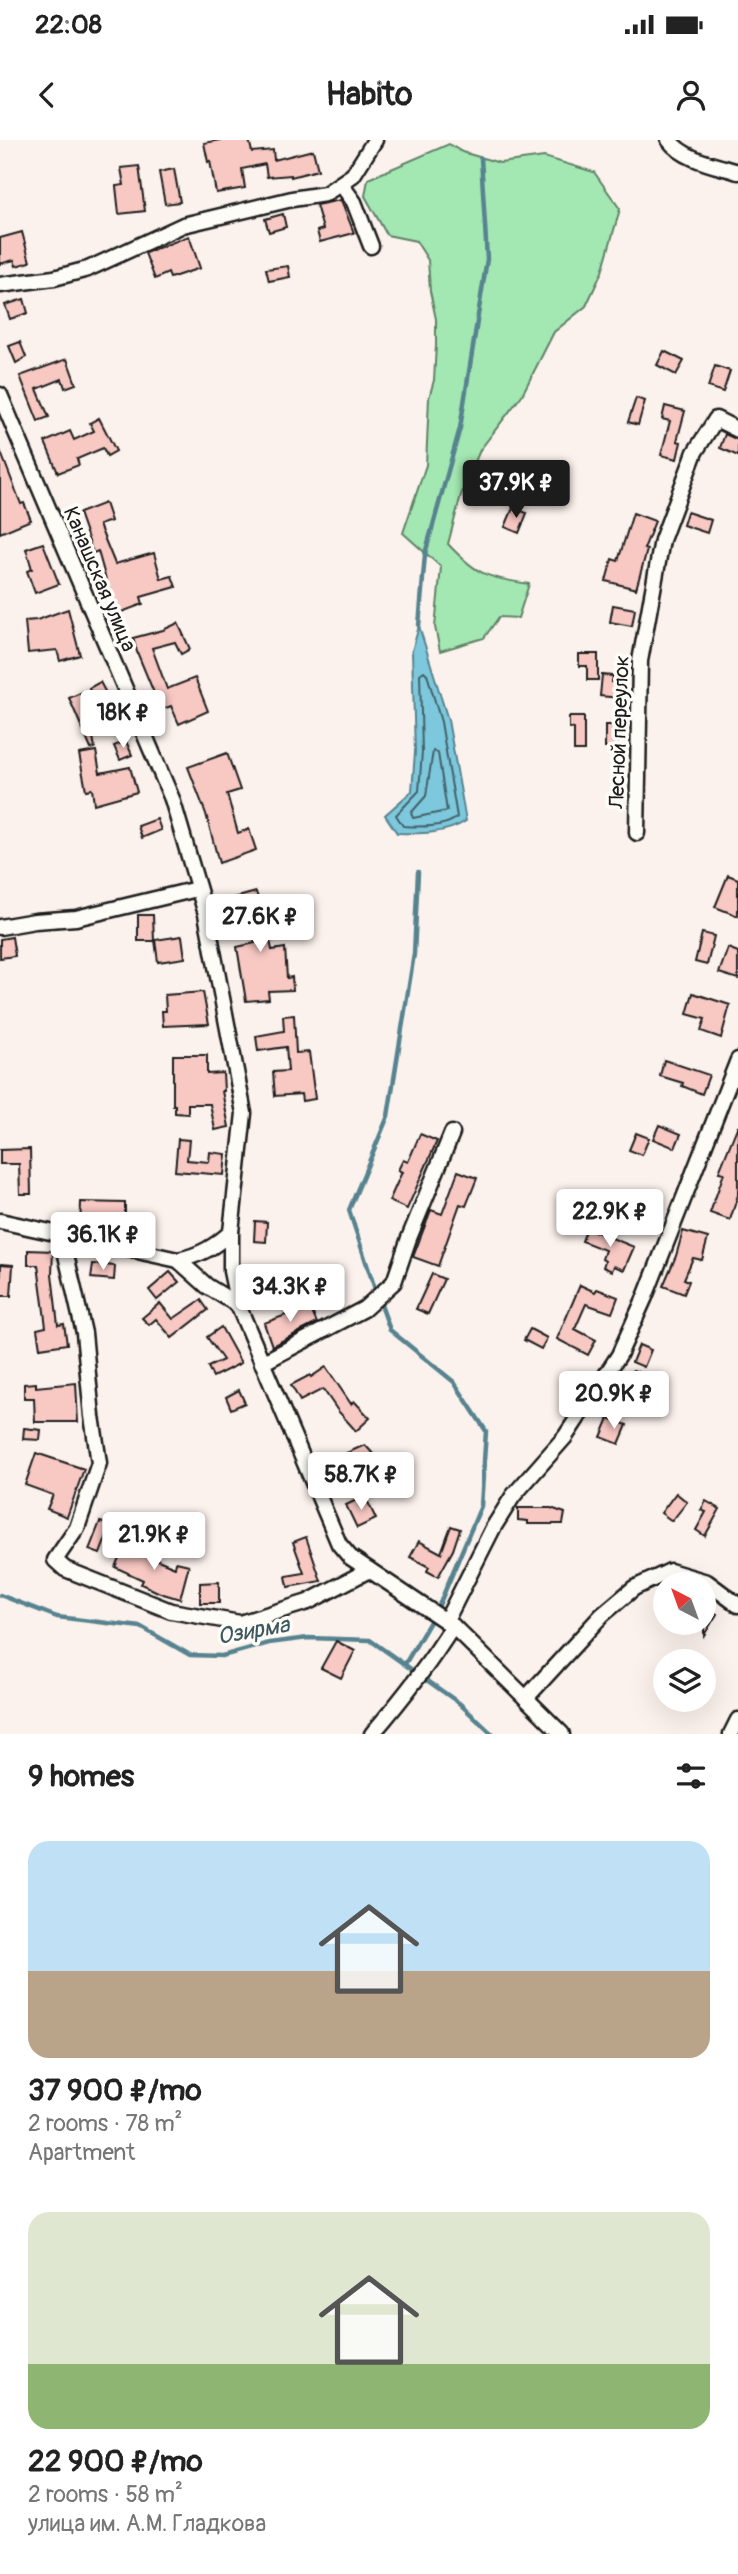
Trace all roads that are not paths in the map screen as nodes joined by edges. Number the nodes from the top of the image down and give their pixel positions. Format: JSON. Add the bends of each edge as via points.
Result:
{"nodes":[{"id":1,"x":375,"y":140,"type":"edge"},
{"id":2,"x":669,"y":140,"type":"edge"},
{"id":3,"x":738,"y":173,"type":"edge"},
{"id":4,"x":341,"y":184,"type":"junction"},
{"id":5,"x":371,"y":246,"type":"dead end"},
{"id":6,"x":0,"y":285,"type":"edge"},
{"id":7,"x":0,"y":395,"type":"edge"},
{"id":8,"x":738,"y":430,"type":"edge"},
{"id":9,"x":637,"y":832,"type":"dead end"},
{"id":10,"x":197,"y":889,"type":"junction"},
{"id":11,"x":0,"y":927,"type":"edge"},
{"id":12,"x":738,"y":1060,"type":"edge"},
{"id":13,"x":452,"y":1133,"type":"dead end"},
{"id":14,"x":0,"y":1221,"type":"edge"},
{"id":15,"x":231,"y":1232,"type":"junction"},
{"id":16,"x":61,"y":1233,"type":"junction"},
{"id":17,"x":178,"y":1260,"type":"junction"},
{"id":18,"x":238,"y":1305,"type":"junction"},
{"id":19,"x":262,"y":1363,"type":"junction"},
{"id":20,"x":369,"y":1570,"type":"junction"},
{"id":21,"x":738,"y":1605,"type":"edge"},
{"id":22,"x":450,"y":1623,"type":"junction"},
{"id":23,"x":526,"y":1698,"type":"junction"},
{"id":24,"x":738,"y":1720,"type":"edge"},
{"id":25,"x":372,"y":1734,"type":"edge"},
{"id":26,"x":562,"y":1734,"type":"edge"},
{"id":27,"x":731,"y":1734,"type":"edge"}],
"edges":[{"from":1,"to":4,"type":"street","via":[[353,175]]},
{"from":2,"to":3,"type":"street","via":[[699,160]]},
{"from":4,"to":5,"type":"street","via":[[354,202]]},
{"from":4,"to":6,"type":"street","via":[[325,194],[183,225],[88,269]]},
{"from":7,"to":10,"type":"street","name":"Канашская улица","via":[[172,799]]},
{"from":8,"to":9,"type":"street","name":"Лесной переулок","via":[[716,419],[695,452],[662,540],[640,661]]},
{"from":10,"to":11,"type":"street","via":[[76,918]]},
{"from":10,"to":15,"type":"street","name":"Канашская улица","via":[[206,914],[244,1113]]},
{"from":12,"to":22,"type":"street","via":[[619,1356],[565,1437],[506,1507]]},
{"from":13,"to":19,"type":"street","via":[[394,1282],[364,1309]]},
{"from":14,"to":16,"type":"street"},
{"from":15,"to":17,"type":"street","via":[[216,1246]]},
{"from":15,"to":18,"type":"street","name":"Канашская улица","via":[[231,1271]]},
{"from":16,"to":17,"type":"street"},
{"from":16,"to":20,"type":"street","via":[[84,1333],[99,1463],[77,1528],[55,1560],[65,1569],[171,1611],[240,1623],[308,1602]]},
{"from":17,"to":18,"type":"street"},
{"from":18,"to":19,"type":"street","name":"Канашская улица"},
{"from":19,"to":20,"type":"street","name":"Канашская улица","via":[[339,1544]]},
{"from":20,"to":22,"type":"street","name":"Канашская улица"},
{"from":21,"to":23,"type":"street","via":[[707,1582],[670,1571],[634,1588],[601,1615]]},
{"from":22,"to":23,"type":"street","name":"Канашская улица"},
{"from":22,"to":25,"type":"street","via":[[431,1662]]},
{"from":23,"to":26,"type":"street","name":"Канашская улица"},
{"from":24,"to":27,"type":"street"}]}
